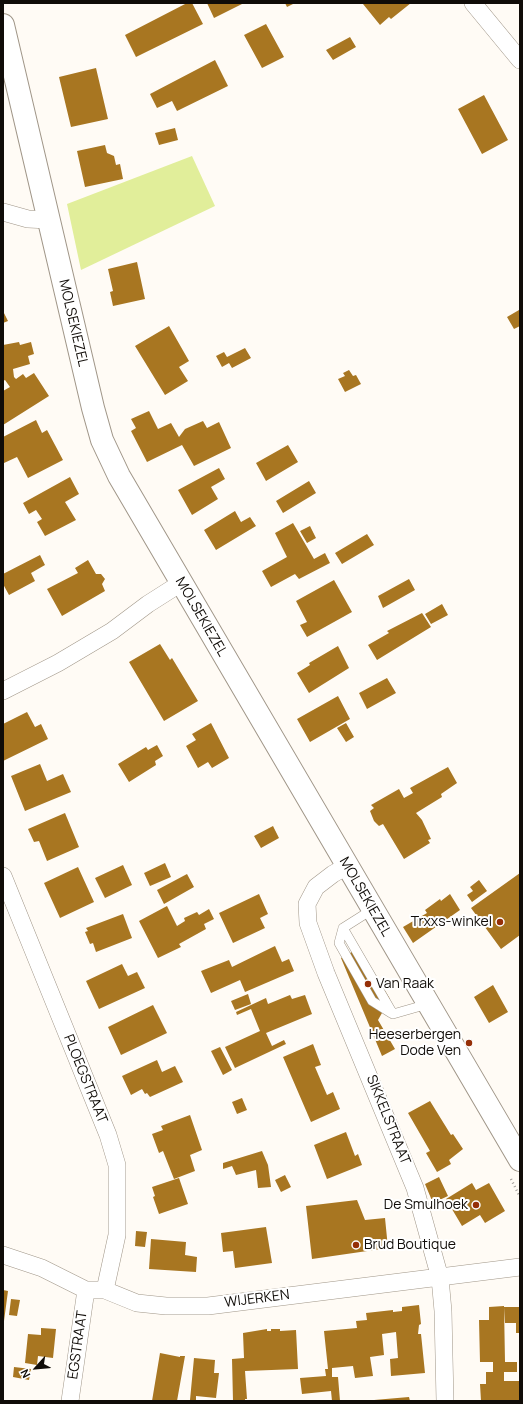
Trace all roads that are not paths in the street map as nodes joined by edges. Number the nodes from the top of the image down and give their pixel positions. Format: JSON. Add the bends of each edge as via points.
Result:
{"nodes":[{"id":1,"x":473,"y":3,"type":"edge"},
{"id":2,"x":3,"y":25,"type":"edge"},
{"id":3,"x":520,"y":60,"type":"edge"},
{"id":4,"x":3,"y":212,"type":"edge"},
{"id":5,"x":49,"y":220,"type":"junction"},
{"id":6,"x":181,"y":583,"type":"junction"},
{"id":7,"x":3,"y":691,"type":"edge"},
{"id":8,"x":347,"y":866,"type":"junction"},
{"id":9,"x":3,"y":876,"type":"edge"},
{"id":10,"x":373,"y":910,"type":"junction"},
{"id":11,"x":428,"y":1004,"type":"junction"},
{"id":12,"x":520,"y":1160,"type":"edge"},
{"id":13,"x":3,"y":1255,"type":"edge"},
{"id":14,"x":520,"y":1267,"type":"edge"},
{"id":15,"x":440,"y":1278,"type":"junction"},
{"id":16,"x":86,"y":1290,"type":"junction"},
{"id":17,"x":105,"y":1290,"type":"junction"},
{"id":18,"x":70,"y":1401,"type":"edge"},
{"id":19,"x":445,"y":1401,"type":"edge"}],
"edges":[{"from":1,"to":3,"type":"street"},
{"from":2,"to":5,"type":"main road","name":"MOLSEKIEZEL"},
{"from":4,"to":5,"type":"street","via":[[28,219]]},
{"from":5,"to":6,"type":"main road","name":"MOLSEKIEZEL","via":[[102,440],[119,476]]},
{"from":6,"to":7,"type":"street","via":[[112,631]]},
{"from":6,"to":8,"type":"main road","name":"MOLSEKIEZEL"},
{"from":8,"to":10,"type":"main road","name":"MOLSEKIEZEL"},
{"from":8,"to":15,"type":"street","name":"SIKKELSTRAAT","via":[[316,886],[307,904],[308,923],[326,973],[415,1188]]},
{"from":9,"to":17,"type":"street","name":"PLOEGSTRAAT","via":[[108,1136],[117,1165],[117,1235]]},
{"from":10,"to":11,"type":"main road","name":"MOLSEKIEZEL"},
{"from":10,"to":11,"type":"lane","via":[[343,928],[339,942],[372,1001],[393,1014]]},
{"from":11,"to":12,"type":"main road","name":"MOLSEKIEZEL"},
{"from":13,"to":16,"type":"street","name":"WIJERKEN","via":[[42,1268]]},
{"from":14,"to":15,"type":"street","name":"WIJERKEN"},
{"from":15,"to":17,"type":"street","name":"WIJERKEN","via":[[208,1306],[166,1306],[137,1302]]},
{"from":15,"to":19,"type":"street","name":"SIKKELSTRAAT"},
{"from":16,"to":17,"type":"street","name":"WIJERKEN"},
{"from":16,"to":18,"type":"street","name":"EGSTRAAT"}]}
